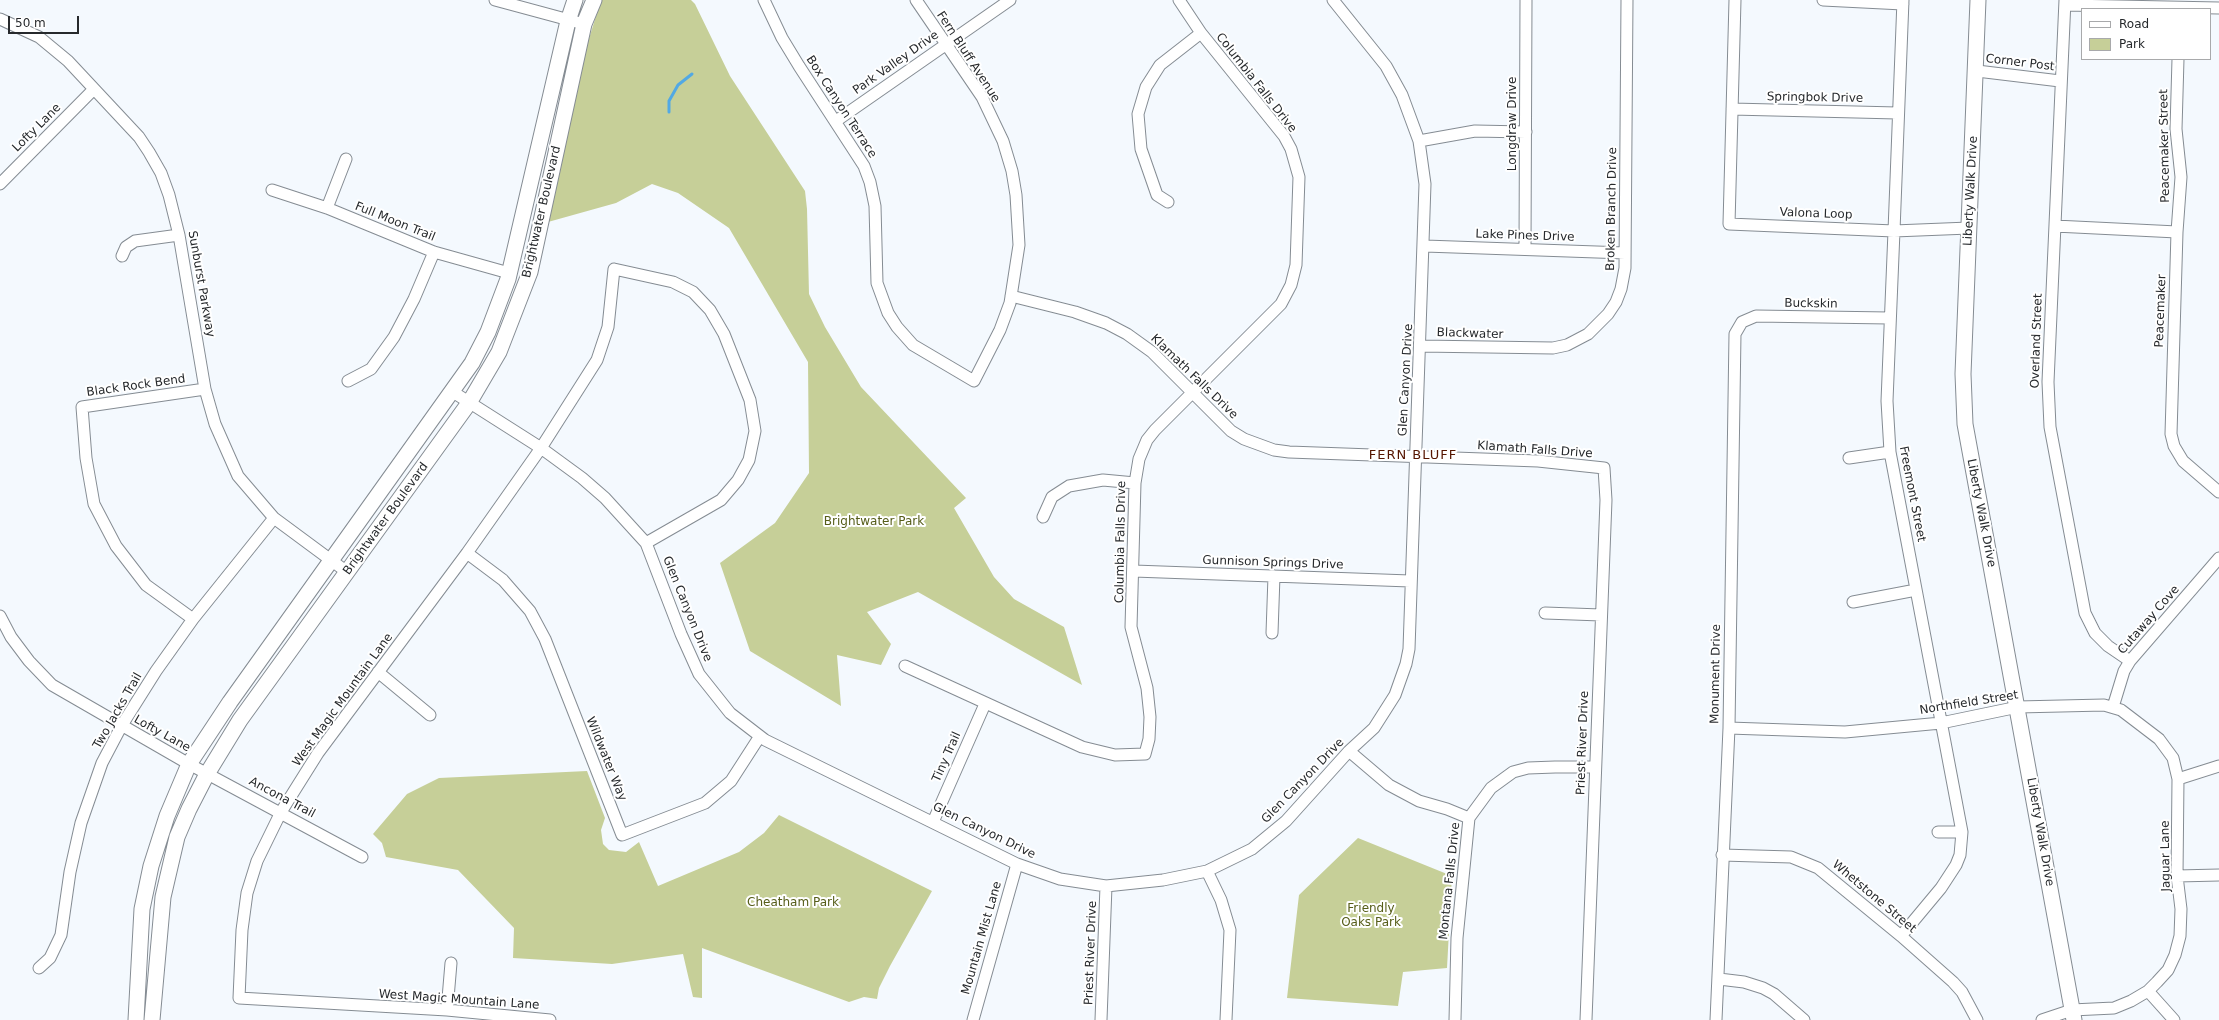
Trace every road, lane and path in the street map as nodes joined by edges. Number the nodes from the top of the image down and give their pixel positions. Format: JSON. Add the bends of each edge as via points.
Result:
{"nodes":[{"id":1,"x":495,"y":0,"type":"edge"},
{"id":2,"x":575,"y":0,"type":"edge"},
{"id":3,"x":594,"y":0,"type":"edge"},
{"id":4,"x":764,"y":0,"type":"edge"},
{"id":5,"x":916,"y":0,"type":"edge"},
{"id":6,"x":1010,"y":0,"type":"edge"},
{"id":7,"x":1179,"y":0,"type":"edge"},
{"id":8,"x":1333,"y":0,"type":"edge"},
{"id":9,"x":1526,"y":0,"type":"edge"},
{"id":10,"x":1627,"y":0,"type":"edge"},
{"id":11,"x":1735,"y":0,"type":"edge"},
{"id":12,"x":1822,"y":0,"type":"edge"},
{"id":13,"x":1978,"y":0,"type":"edge"},
{"id":14,"x":1903,"y":2,"type":"edge"},
{"id":15,"x":2065,"y":2,"type":"edge"},
{"id":16,"x":2180,"y":8,"type":"edge"},
{"id":17,"x":2219,"y":8,"type":"edge"},
{"id":18,"x":0,"y":19,"type":"edge"},
{"id":19,"x":568,"y":21,"type":"junction"},
{"id":20,"x":584,"y":24,"type":"junction"},
{"id":21,"x":1201,"y":33,"type":"junction"},
{"id":22,"x":946,"y":44,"type":"junction"},
{"id":23,"x":2178,"y":60,"type":"edge"},
{"id":24,"x":1977,"y":71,"type":"junction"},
{"id":25,"x":2060,"y":81,"type":"junction"},
{"id":26,"x":94,"y":90,"type":"junction"},
{"id":27,"x":1732,"y":109,"type":"junction"},
{"id":28,"x":1898,"y":113,"type":"junction"},
{"id":29,"x":836,"y":121,"type":"junction"},
{"id":30,"x":1526,"y":132,"type":"junction"},
{"id":31,"x":1419,"y":141,"type":"junction"},
{"id":32,"x":346,"y":159,"type":"dead end"},
{"id":33,"x":0,"y":184,"type":"edge"},
{"id":34,"x":272,"y":190,"type":"dead end"},
{"id":35,"x":1168,"y":202,"type":"dead end"},
{"id":36,"x":327,"y":208,"type":"junction"},
{"id":37,"x":2055,"y":226,"type":"junction"},
{"id":38,"x":1969,"y":228,"type":"junction"},
{"id":39,"x":1894,"y":231,"type":"junction"},
{"id":40,"x":2177,"y":232,"type":"junction"},
{"id":41,"x":180,"y":235,"type":"junction"},
{"id":42,"x":1424,"y":246,"type":"junction"},
{"id":43,"x":1525,"y":248,"type":"junction"},
{"id":44,"x":434,"y":252,"type":"junction"},
{"id":45,"x":1625,"y":253,"type":"junction"},
{"id":46,"x":122,"y":256,"type":"dead end"},
{"id":47,"x":510,"y":273,"type":"junction"},
{"id":48,"x":1011,"y":296,"type":"junction"},
{"id":49,"x":1889,"y":318,"type":"junction"},
{"id":50,"x":1737,"y":329,"type":"joint"},
{"id":51,"x":1421,"y":346,"type":"junction"},
{"id":52,"x":1518,"y":349,"type":"joint"},
{"id":53,"x":348,"y":381,"type":"dead end"},
{"id":54,"x":974,"y":381,"type":"joint"},
{"id":55,"x":205,"y":389,"type":"junction"},
{"id":56,"x":453,"y":392,"type":"junction"},
{"id":57,"x":1192,"y":393,"type":"junction"},
{"id":58,"x":470,"y":403,"type":"junction"},
{"id":59,"x":541,"y":448,"type":"junction"},
{"id":60,"x":1890,"y":452,"type":"junction"},
{"id":61,"x":1415,"y":456,"type":"junction"},
{"id":62,"x":1849,"y":458,"type":"dead end"},
{"id":63,"x":1604,"y":468,"type":"joint"},
{"id":64,"x":1134,"y":483,"type":"junction"},
{"id":65,"x":2219,"y":492,"type":"edge"},
{"id":66,"x":1043,"y":517,"type":"dead end"},
{"id":67,"x":274,"y":518,"type":"junction"},
{"id":68,"x":646,"y":543,"type":"junction"},
{"id":69,"x":467,"y":554,"type":"junction"},
{"id":70,"x":2219,"y":558,"type":"edge"},
{"id":71,"x":332,"y":562,"type":"junction"},
{"id":72,"x":1134,"y":571,"type":"junction"},
{"id":73,"x":347,"y":572,"type":"junction"},
{"id":74,"x":1274,"y":576,"type":"junction"},
{"id":75,"x":1410,"y":581,"type":"junction"},
{"id":76,"x":1916,"y":590,"type":"junction"},
{"id":77,"x":1853,"y":602,"type":"dead end"},
{"id":78,"x":1544,"y":613,"type":"dead end"},
{"id":79,"x":1601,"y":615,"type":"junction"},
{"id":80,"x":0,"y":616,"type":"edge"},
{"id":81,"x":193,"y":619,"type":"junction"},
{"id":82,"x":1272,"y":633,"type":"dead end"},
{"id":83,"x":2130,"y":661,"type":"junction"},
{"id":84,"x":905,"y":666,"type":"dead end"},
{"id":85,"x":378,"y":672,"type":"junction"},
{"id":86,"x":985,"y":704,"type":"junction"},
{"id":87,"x":2018,"y":707,"type":"junction"},
{"id":88,"x":2113,"y":707,"type":"junction"},
{"id":89,"x":430,"y":715,"type":"dead end"},
{"id":90,"x":1941,"y":723,"type":"junction"},
{"id":91,"x":122,"y":725,"type":"junction"},
{"id":92,"x":1729,"y":728,"type":"junction"},
{"id":93,"x":760,"y":736,"type":"junction"},
{"id":94,"x":1349,"y":752,"type":"junction"},
{"id":95,"x":189,"y":764,"type":"junction"},
{"id":96,"x":2219,"y":766,"type":"edge"},
{"id":97,"x":1594,"y":767,"type":"junction"},
{"id":98,"x":207,"y":774,"type":"junction"},
{"id":99,"x":2178,"y":778,"type":"junction"},
{"id":100,"x":281,"y":812,"type":"junction"},
{"id":101,"x":1469,"y":818,"type":"junction"},
{"id":102,"x":933,"y":822,"type":"junction"},
{"id":103,"x":1938,"y":832,"type":"dead end"},
{"id":104,"x":1962,"y":832,"type":"junction"},
{"id":105,"x":1722,"y":855,"type":"junction"},
{"id":106,"x":362,"y":857,"type":"dead end"},
{"id":107,"x":1017,"y":864,"type":"junction"},
{"id":108,"x":1207,"y":871,"type":"junction"},
{"id":109,"x":2219,"y":875,"type":"edge"},
{"id":110,"x":2177,"y":876,"type":"junction"},
{"id":111,"x":1106,"y":886,"type":"junction"},
{"id":112,"x":1901,"y":936,"type":"junction"},
{"id":113,"x":451,"y":963,"type":"dead end"},
{"id":114,"x":39,"y":968,"type":"dead end"},
{"id":115,"x":1719,"y":979,"type":"junction"},
{"id":116,"x":138,"y":990,"type":"junction"},
{"id":117,"x":2148,"y":991,"type":"junction"},
{"id":118,"x":447,"y":1010,"type":"junction"},
{"id":119,"x":2073,"y":1015,"type":"edge"},
{"id":120,"x":130,"y":1020,"type":"edge"},
{"id":121,"x":136,"y":1020,"type":"edge"},
{"id":122,"x":152,"y":1020,"type":"edge"},
{"id":123,"x":550,"y":1020,"type":"edge"},
{"id":124,"x":973,"y":1020,"type":"edge"},
{"id":125,"x":1101,"y":1020,"type":"edge"},
{"id":126,"x":1226,"y":1020,"type":"edge"},
{"id":127,"x":1455,"y":1020,"type":"edge"},
{"id":128,"x":1586,"y":1020,"type":"edge"},
{"id":129,"x":1716,"y":1020,"type":"edge"},
{"id":130,"x":1804,"y":1020,"type":"edge"},
{"id":131,"x":1977,"y":1020,"type":"edge"},
{"id":132,"x":2042,"y":1020,"type":"edge"},
{"id":133,"x":2174,"y":1020,"type":"edge"}],
"edges":[{"from":1,"to":19,"type":"street"},
{"from":2,"to":19,"type":"street","name":"Brightwater Boulevard"},
{"from":3,"to":20,"type":"street","name":"Brightwater Boulevard"},
{"from":4,"to":29,"type":"street","name":"Box Canyon Terrace","via":[[782,38]]},
{"from":5,"to":22,"type":"street","name":"Fern Bluff Avenue"},
{"from":6,"to":22,"type":"street","name":"Park Valley Drive"},
{"from":7,"to":21,"type":"street","name":"Columbia Falls Drive"},
{"from":8,"to":31,"type":"street","name":"Glen Canyon Drive","via":[[1395,80]]},
{"from":9,"to":30,"type":"street","name":"Longdraw Drive"},
{"from":10,"to":45,"type":"street","name":"Broken Branch Drive"},
{"from":11,"to":27,"type":"street","name":"Valona Loop"},
{"from":12,"to":14,"type":"street"},
{"from":13,"to":24,"type":"street","name":"Liberty Walk Drive"},
{"from":14,"to":28,"type":"street"},
{"from":15,"to":16,"type":"street"},
{"from":15,"to":25,"type":"street","name":"Overland Street"},
{"from":16,"to":17,"type":"street"},
{"from":18,"to":26,"type":"street","name":"Sunburst Parkway","via":[[39,37],[68,62]]},
{"from":19,"to":20,"type":"street"},
{"from":19,"to":47,"type":"street","name":"Brightwater Boulevard"},
{"from":20,"to":58,"type":"street","name":"Brightwater Boulevard","via":[[530,272],[499,352]]},
{"from":21,"to":35,"type":"street","via":[[1160,65],[1146,87],[1138,114],[1140,149],[1157,195]]},
{"from":21,"to":57,"type":"street","name":"Columbia Falls Drive","via":[[1284,136],[1296,163],[1299,192],[1296,265],[1288,292],[1272,315]]},
{"from":22,"to":29,"type":"street","name":"Park Valley Drive"},
{"from":22,"to":48,"type":"street","name":"Fern Bluff Avenue","via":[[982,97],[1003,141],[1012,171],[1019,245]]},
{"from":23,"to":40,"type":"street","name":"Peacemaker Street","via":[[2176,129],[2181,177]]},
{"from":24,"to":25,"type":"street","name":"Corner Post"},
{"from":24,"to":38,"type":"street","name":"Liberty Walk Drive"},
{"from":25,"to":37,"type":"street","name":"Overland Street"},
{"from":26,"to":33,"type":"street","name":"Lofty Lane"},
{"from":26,"to":41,"type":"street","name":"Sunburst Parkway","via":[[150,152],[170,195]]},
{"from":27,"to":28,"type":"street","name":"Springbok Drive"},
{"from":27,"to":39,"type":"street","name":"Valona Loop","via":[[1729,224]]},
{"from":28,"to":39,"type":"street"},
{"from":29,"to":54,"type":"street","name":"Box Canyon Terrace","via":[[861,159],[870,182],[875,206],[877,283],[888,313],[896,327],[913,345]]},
{"from":30,"to":31,"type":"street","via":[[1475,131]]},
{"from":30,"to":43,"type":"street","name":"Longdraw Drive"},
{"from":31,"to":42,"type":"street","name":"Glen Canyon Drive","via":[[1425,184]]},
{"from":32,"to":36,"type":"street"},
{"from":34,"to":36,"type":"street","name":"Full Moon Trail"},
{"from":36,"to":44,"type":"street","name":"Full Moon Trail"},
{"from":37,"to":40,"type":"street"},
{"from":37,"to":83,"type":"street","name":"Overland Street","via":[[2048,382],[2052,434],[2085,613],[2095,633],[2108,646]]},
{"from":38,"to":39,"type":"street"},
{"from":38,"to":87,"type":"street","name":"Liberty Walk Drive","via":[[1963,374],[1965,424]]},
{"from":39,"to":49,"type":"street","name":"Freemont Street"},
{"from":40,"to":65,"type":"street","name":"Peacemaker","via":[[2171,434],[2174,446],[2183,461]]},
{"from":41,"to":46,"type":"street","via":[[135,241],[126,247]]},
{"from":41,"to":55,"type":"street","name":"Sunburst Parkway"},
{"from":42,"to":43,"type":"street","name":"Lake Pines Drive"},
{"from":42,"to":51,"type":"street","name":"Glen Canyon Drive"},
{"from":43,"to":45,"type":"street","name":"Lake Pines Drive"},
{"from":44,"to":47,"type":"street","name":"Full Moon Trail"},
{"from":44,"to":53,"type":"street","via":[[394,337],[371,369]]},
{"from":45,"to":52,"type":"street","name":"Broken Branch Drive","via":[[1625,275],[1621,289],[1599,325],[1567,345],[1545,349]]},
{"from":47,"to":56,"type":"street","name":"Brightwater Boulevard","via":[[488,332]]},
{"from":48,"to":54,"type":"street","name":"Fern Bluff Avenue","via":[[1000,330]]},
{"from":48,"to":57,"type":"street","name":"Klamath Falls Drive","via":[[1075,312],[1121,330],[1152,352]]},
{"from":49,"to":50,"type":"street","name":"Buckskin","via":[[1756,316],[1742,322]]},
{"from":49,"to":60,"type":"street","name":"Freemont Street","via":[[1886,401]]},
{"from":50,"to":92,"type":"street","name":"Monument Drive","via":[[1731,523]]},
{"from":51,"to":52,"type":"street","name":"Blackwater"},
{"from":51,"to":61,"type":"street","name":"Glen Canyon Drive"},
{"from":55,"to":67,"type":"street","name":"Sunburst Parkway","via":[[215,424],[238,476]]},
{"from":55,"to":81,"type":"street","name":"Black Rock Bend","via":[[82,407],[86,458],[94,504],[116,546],[146,585]]},
{"from":56,"to":58,"type":"street","name":"Glen Canyon Drive"},
{"from":56,"to":71,"type":"street","name":"Brightwater Boulevard"},
{"from":57,"to":61,"type":"street","name":"Klamath Falls Drive","via":[[1231,431],[1274,450]]},
{"from":57,"to":64,"type":"street","name":"Columbia Falls Drive","via":[[1148,440],[1139,459]]},
{"from":58,"to":59,"type":"street","name":"Glen Canyon Drive"},
{"from":58,"to":73,"type":"street","name":"Brightwater Boulevard"},
{"from":59,"to":68,"type":"street","name":"Glen Canyon Drive","via":[[605,498]]},
{"from":59,"to":68,"type":"street","name":"West Magic Mountain Lane","via":[[597,360],[608,327],[614,269],[672,282],[693,292],[710,310],[724,334],[750,400],[755,431],[749,460],[738,480],[721,500]]},
{"from":59,"to":69,"type":"street","name":"West Magic Mountain Lane"},
{"from":60,"to":62,"type":"street"},
{"from":60,"to":76,"type":"street","name":"Freemont Street"},
{"from":61,"to":63,"type":"street","name":"Klamath Falls Drive","via":[[1538,461]]},
{"from":61,"to":75,"type":"street","name":"Glen Canyon Drive"},
{"from":63,"to":79,"type":"street","name":"Priest River Drive","via":[[1606,500]]},
{"from":64,"to":66,"type":"street","via":[[1103,480],[1069,486],[1060,490],[1049,501]]},
{"from":64,"to":72,"type":"street","name":"Columbia Falls Drive"},
{"from":67,"to":71,"type":"street","name":"Sunburst Parkway"},
{"from":67,"to":81,"type":"street","name":"Two Jacks Trail"},
{"from":68,"to":93,"type":"street","name":"Glen Canyon Drive","via":[[681,634],[700,674],[730,713]]},
{"from":69,"to":85,"type":"street","name":"West Magic Mountain Lane"},
{"from":69,"to":93,"type":"street","name":"Wildwater Way","via":[[503,580],[530,611],[545,639],[622,834],[705,803],[731,781]]},
{"from":70,"to":83,"type":"street","name":"Cutaway Cove"},
{"from":71,"to":73,"type":"street","name":"Sunburst Parkway"},
{"from":71,"to":95,"type":"street","name":"Brightwater Boulevard","via":[[230,702]]},
{"from":72,"to":74,"type":"street","name":"Gunnison Springs Drive"},
{"from":72,"to":86,"type":"street","name":"Columbia Falls Drive","via":[[1132,627],[1147,688],[1150,717],[1145,754],[1115,756],[1082,747]]},
{"from":73,"to":98,"type":"street","name":"Brightwater Boulevard","via":[[240,720]]},
{"from":74,"to":75,"type":"street","name":"Gunnison Springs Drive"},
{"from":74,"to":82,"type":"street"},
{"from":75,"to":94,"type":"street","name":"Glen Canyon Drive","via":[[1409,649],[1401,680],[1388,708],[1374,728]]},
{"from":76,"to":77,"type":"street"},
{"from":76,"to":90,"type":"street","name":"Freemont Street"},
{"from":78,"to":79,"type":"street"},
{"from":79,"to":97,"type":"street","name":"Priest River Drive"},
{"from":80,"to":91,"type":"street","name":"Lofty Lane","via":[[11,637],[29,661],[52,685]]},
{"from":81,"to":91,"type":"street","name":"Two Jacks Trail"},
{"from":83,"to":88,"type":"street","name":"Cutaway Cove","via":[[2124,671]]},
{"from":84,"to":86,"type":"street","name":"Columbia Falls Drive"},
{"from":85,"to":89,"type":"street"},
{"from":85,"to":100,"type":"street","name":"West Magic Mountain Lane","via":[[318,753]]},
{"from":86,"to":102,"type":"street","name":"Tiny Trail"},
{"from":87,"to":88,"type":"street","name":"Northfield Street"},
{"from":87,"to":90,"type":"street","name":"Northfield Street"},
{"from":87,"to":119,"type":"street","name":"Liberty Walk Drive"},
{"from":88,"to":99,"type":"street","via":[[2159,739],[2173,758]]},
{"from":90,"to":92,"type":"street","name":"Northfield Street","via":[[1845,732]]},
{"from":90,"to":104,"type":"street","name":"Freemont Street"},
{"from":91,"to":95,"type":"street","name":"Lofty Lane"},
{"from":91,"to":114,"type":"street","name":"Two Jacks Trail","via":[[102,763],[81,823],[70,872],[61,935],[50,958]]},
{"from":92,"to":105,"type":"street","name":"Monument Drive"},
{"from":93,"to":102,"type":"street","name":"Glen Canyon Drive","via":[[788,753]]},
{"from":94,"to":101,"type":"street","via":[[1389,785],[1419,801]]},
{"from":94,"to":108,"type":"street","name":"Glen Canyon Drive","via":[[1286,820],[1252,848]]},
{"from":95,"to":98,"type":"street","name":"Ancona Trail"},
{"from":95,"to":116,"type":"street","name":"Brightwater Boulevard","via":[[167,816],[151,866],[142,909]]},
{"from":96,"to":99,"type":"street"},
{"from":97,"to":101,"type":"street","name":"Montana Falls Drive","via":[[1528,768],[1513,772],[1491,788]]},
{"from":97,"to":128,"type":"street","name":"Priest River Drive"},
{"from":98,"to":100,"type":"street","name":"Ancona Trail"},
{"from":98,"to":122,"type":"street","name":"Brightwater Boulevard","via":[[177,837],[163,897]]},
{"from":99,"to":110,"type":"street","name":"Jaguar Lane"},
{"from":100,"to":106,"type":"street","name":"Ancona Trail"},
{"from":100,"to":118,"type":"street","name":"West Magic Mountain Lane","via":[[257,861],[247,893],[242,930],[239,998]]},
{"from":101,"to":127,"type":"street","name":"Montana Falls Drive","via":[[1457,938]]},
{"from":102,"to":107,"type":"street","name":"Glen Canyon Drive"},
{"from":103,"to":104,"type":"street"},
{"from":104,"to":112,"type":"street","name":"Freemont Street","via":[[1960,855],[1954,870]]},
{"from":105,"to":112,"type":"street","name":"Whetstone Street","via":[[1791,857],[1808,862]]},
{"from":105,"to":115,"type":"street","name":"Monument Drive"},
{"from":107,"to":111,"type":"street","name":"Glen Canyon Drive","via":[[1060,879]]},
{"from":107,"to":124,"type":"street","name":"Mountain Mist Lane"},
{"from":108,"to":111,"type":"street","name":"Glen Canyon Drive","via":[[1164,880]]},
{"from":108,"to":126,"type":"street","via":[[1221,900],[1230,930]]},
{"from":109,"to":110,"type":"street"},
{"from":110,"to":117,"type":"street","name":"Jaguar Lane","via":[[2181,909],[2180,936],[2168,970]]},
{"from":111,"to":125,"type":"street","name":"Priest River Drive"},
{"from":112,"to":131,"type":"street","name":"Whetstone Street","via":[[1953,982],[1962,992]]},
{"from":113,"to":118,"type":"street"},
{"from":115,"to":129,"type":"street","name":"Monument Drive"},
{"from":115,"to":130,"type":"street","via":[[1744,982],[1762,988],[1774,994]]},
{"from":116,"to":120,"type":"street"},
{"from":116,"to":121,"type":"street","name":"Brightwater Boulevard"},
{"from":117,"to":119,"type":"street","name":"Jaguar Lane","via":[[2114,1008]]},
{"from":117,"to":133,"type":"street"},
{"from":118,"to":123,"type":"street","name":"West Magic Mountain Lane"},
{"from":119,"to":132,"type":"street","name":"Jaguar Lane"}]}
